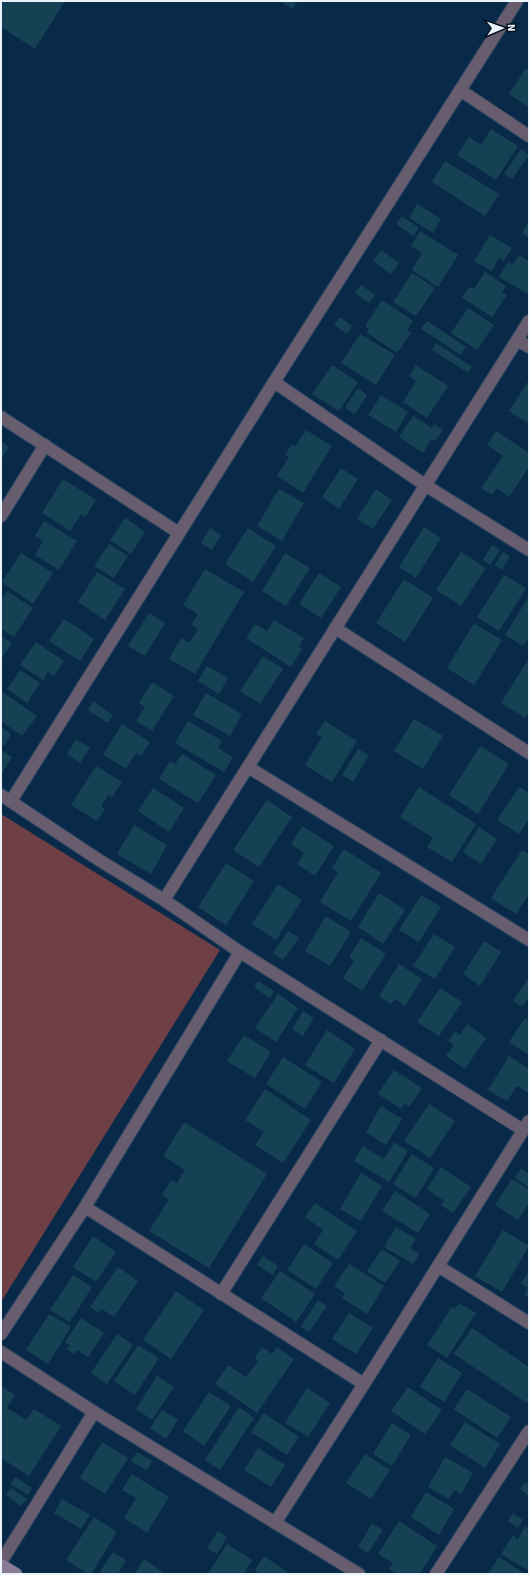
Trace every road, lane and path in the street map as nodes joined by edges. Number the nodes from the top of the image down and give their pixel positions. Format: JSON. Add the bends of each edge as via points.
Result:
{"nodes":[{"id":1,"x":517,"y":1,"type":"edge"},
{"id":2,"x":460,"y":90,"type":"junction"},
{"id":3,"x":529,"y":136,"type":"edge"},
{"id":4,"x":529,"y":321,"type":"edge"},
{"id":5,"x":517,"y":340,"type":"junction"},
{"id":6,"x":529,"y":347,"type":"edge"},
{"id":7,"x":274,"y":382,"type":"junction"},
{"id":8,"x":1,"y":417,"type":"edge"},
{"id":9,"x":46,"y":445,"type":"junction"},
{"id":10,"x":425,"y":485,"type":"junction"},
{"id":11,"x":1,"y":516,"type":"edge"},
{"id":12,"x":179,"y":533,"type":"junction"},
{"id":13,"x":529,"y":550,"type":"edge"},
{"id":14,"x":335,"y":628,"type":"junction"},
{"id":15,"x":529,"y":753,"type":"edge"},
{"id":16,"x":248,"y":767,"type":"junction"},
{"id":17,"x":6,"y":798,"type":"edge"},
{"id":18,"x":164,"y":900,"type":"junction"},
{"id":19,"x":529,"y":940,"type":"edge"},
{"id":20,"x":240,"y":952,"type":"junction"},
{"id":21,"x":381,"y":1040,"type":"junction"},
{"id":22,"x":526,"y":1125,"type":"edge"},
{"id":23,"x":85,"y":1207,"type":"junction"},
{"id":24,"x":438,"y":1266,"type":"junction"},
{"id":25,"x":221,"y":1294,"type":"junction"},
{"id":26,"x":529,"y":1324,"type":"edge"},
{"id":27,"x":1,"y":1334,"type":"edge"},
{"id":28,"x":1,"y":1352,"type":"edge"},
{"id":29,"x":364,"y":1384,"type":"junction"},
{"id":30,"x":94,"y":1412,"type":"junction"},
{"id":31,"x":529,"y":1431,"type":"edge"},
{"id":32,"x":275,"y":1523,"type":"junction"},
{"id":33,"x":1,"y":1563,"type":"edge"},
{"id":34,"x":16,"y":1574,"type":"edge"},
{"id":35,"x":359,"y":1574,"type":"edge"},
{"id":36,"x":436,"y":1574,"type":"edge"}],
"edges":[{"from":1,"to":2,"type":"street"},
{"from":2,"to":3,"type":"street"},
{"from":2,"to":7,"type":"street"},
{"from":4,"to":5,"type":"street"},
{"from":5,"to":6,"type":"street"},
{"from":5,"to":10,"type":"street"},
{"from":7,"to":10,"type":"street"},
{"from":7,"to":12,"type":"street"},
{"from":8,"to":9,"type":"street"},
{"from":9,"to":11,"type":"street"},
{"from":9,"to":12,"type":"street"},
{"from":10,"to":13,"type":"street"},
{"from":10,"to":14,"type":"street"},
{"from":12,"to":17,"type":"street"},
{"from":14,"to":15,"type":"street"},
{"from":14,"to":16,"type":"street"},
{"from":16,"to":18,"type":"street"},
{"from":16,"to":19,"type":"street"},
{"from":17,"to":18,"type":"street","via":[[98,860]]},
{"from":18,"to":20,"type":"street"},
{"from":20,"to":21,"type":"street"},
{"from":20,"to":23,"type":"street"},
{"from":21,"to":22,"type":"street"},
{"from":21,"to":25,"type":"street"},
{"from":22,"to":24,"type":"street"},
{"from":23,"to":25,"type":"street"},
{"from":23,"to":27,"type":"street"},
{"from":24,"to":26,"type":"street"},
{"from":24,"to":29,"type":"street"},
{"from":25,"to":29,"type":"street"},
{"from":28,"to":30,"type":"street"},
{"from":29,"to":32,"type":"street"},
{"from":30,"to":32,"type":"street"},
{"from":30,"to":33,"type":"street"},
{"from":31,"to":36,"type":"street"},
{"from":32,"to":35,"type":"street"},
{"from":33,"to":34,"type":"street"}]}
